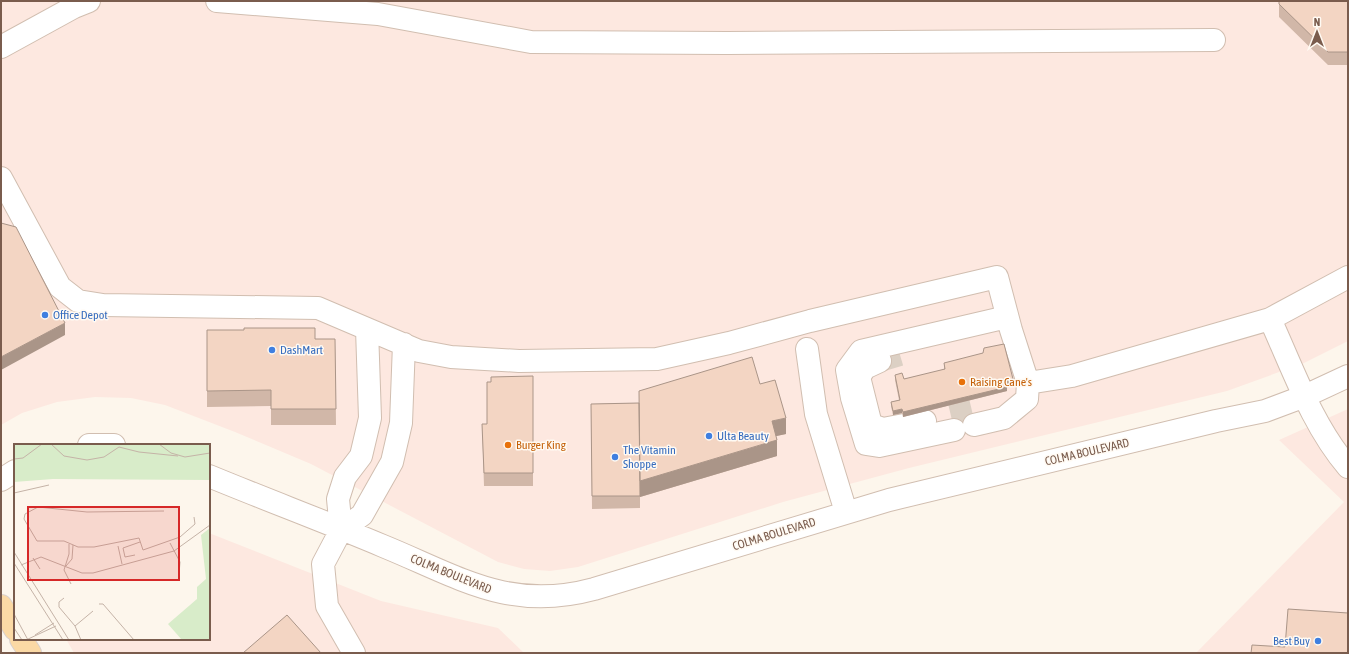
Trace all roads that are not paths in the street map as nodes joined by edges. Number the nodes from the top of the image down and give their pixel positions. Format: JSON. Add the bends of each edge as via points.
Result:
{"nodes":[{"id":1,"x":89,"y":1,"type":"edge"},
{"id":2,"x":217,"y":1,"type":"edge"},
{"id":3,"x":1214,"y":40,"type":"dead end"},
{"id":4,"x":1,"y":47,"type":"edge"},
{"id":5,"x":1,"y":178,"type":"edge"},
{"id":6,"x":1348,"y":277,"type":"edge"},
{"id":7,"x":1270,"y":319,"type":"junction"},
{"id":8,"x":1009,"y":324,"type":"junction"},
{"id":9,"x":367,"y":330,"type":"junction"},
{"id":10,"x":404,"y":344,"type":"junction"},
{"id":11,"x":807,"y":349,"type":"dead end"},
{"id":12,"x":1348,"y":376,"type":"edge"},
{"id":13,"x":1027,"y":391,"type":"junction"},
{"id":14,"x":1305,"y":396,"type":"junction"},
{"id":15,"x":963,"y":420,"type":"junction"},
{"id":16,"x":1348,"y":467,"type":"edge"},
{"id":17,"x":14,"y":472,"type":"edge"},
{"id":18,"x":210,"y":476,"type":"edge"},
{"id":19,"x":1,"y":480,"type":"edge"},
{"id":20,"x":846,"y":512,"type":"junction"},
{"id":21,"x":341,"y":530,"type":"junction"},
{"id":22,"x":1,"y":606,"type":"edge"},
{"id":23,"x":14,"y":627,"type":"edge"},
{"id":24,"x":22,"y":640,"type":"edge"},
{"id":25,"x":30,"y":653,"type":"edge"},
{"id":26,"x":354,"y":653,"type":"edge"}],
"edges":[{"from":1,"to":4,"type":"street"},
{"from":2,"to":3,"type":"street","via":[[378,14],[531,42]]},
{"from":5,"to":9,"type":"street","via":[[60,287],[78,301],[103,305],[318,308]]},
{"from":6,"to":7,"type":"street"},
{"from":7,"to":13,"type":"street"},
{"from":7,"to":14,"type":"street"},
{"from":8,"to":10,"type":"street","via":[[997,277],[810,320],[729,343],[657,359],[519,361],[451,357],[419,351]]},
{"from":8,"to":13,"type":"street"},
{"from":8,"to":15,"type":"street","via":[[890,358],[865,368],[859,377],[871,425],[883,429]]},
{"from":8,"to":15,"type":"street","via":[[861,351],[848,370],[852,398],[866,444],[879,446]]},
{"from":9,"to":10,"type":"street"},
{"from":9,"to":21,"type":"street","via":[[370,418],[361,456],[345,477],[338,499]]},
{"from":10,"to":21,"type":"street","via":[[401,423],[392,462],[362,515]]},
{"from":11,"to":20,"type":"street","via":[[816,414]]},
{"from":12,"to":14,"type":"street","name":"COLMA BOULEVARD"},
{"from":13,"to":15,"type":"street"},
{"from":14,"to":16,"type":"street","via":[[1323,433]]},
{"from":14,"to":20,"type":"street","name":"COLMA BOULEVARD","via":[[1265,411]]},
{"from":17,"to":19,"type":"street"},
{"from":18,"to":21,"type":"street","name":"COLMA BOULEVARD"},
{"from":20,"to":21,"type":"street","name":"COLMA BOULEVARD","via":[[594,589],[554,596],[514,595],[486,589]]},
{"from":21,"to":26,"type":"street","via":[[323,564],[328,606]]},
{"from":22,"to":23,"type":"main road"},
{"from":24,"to":25,"type":"main road"}]}
